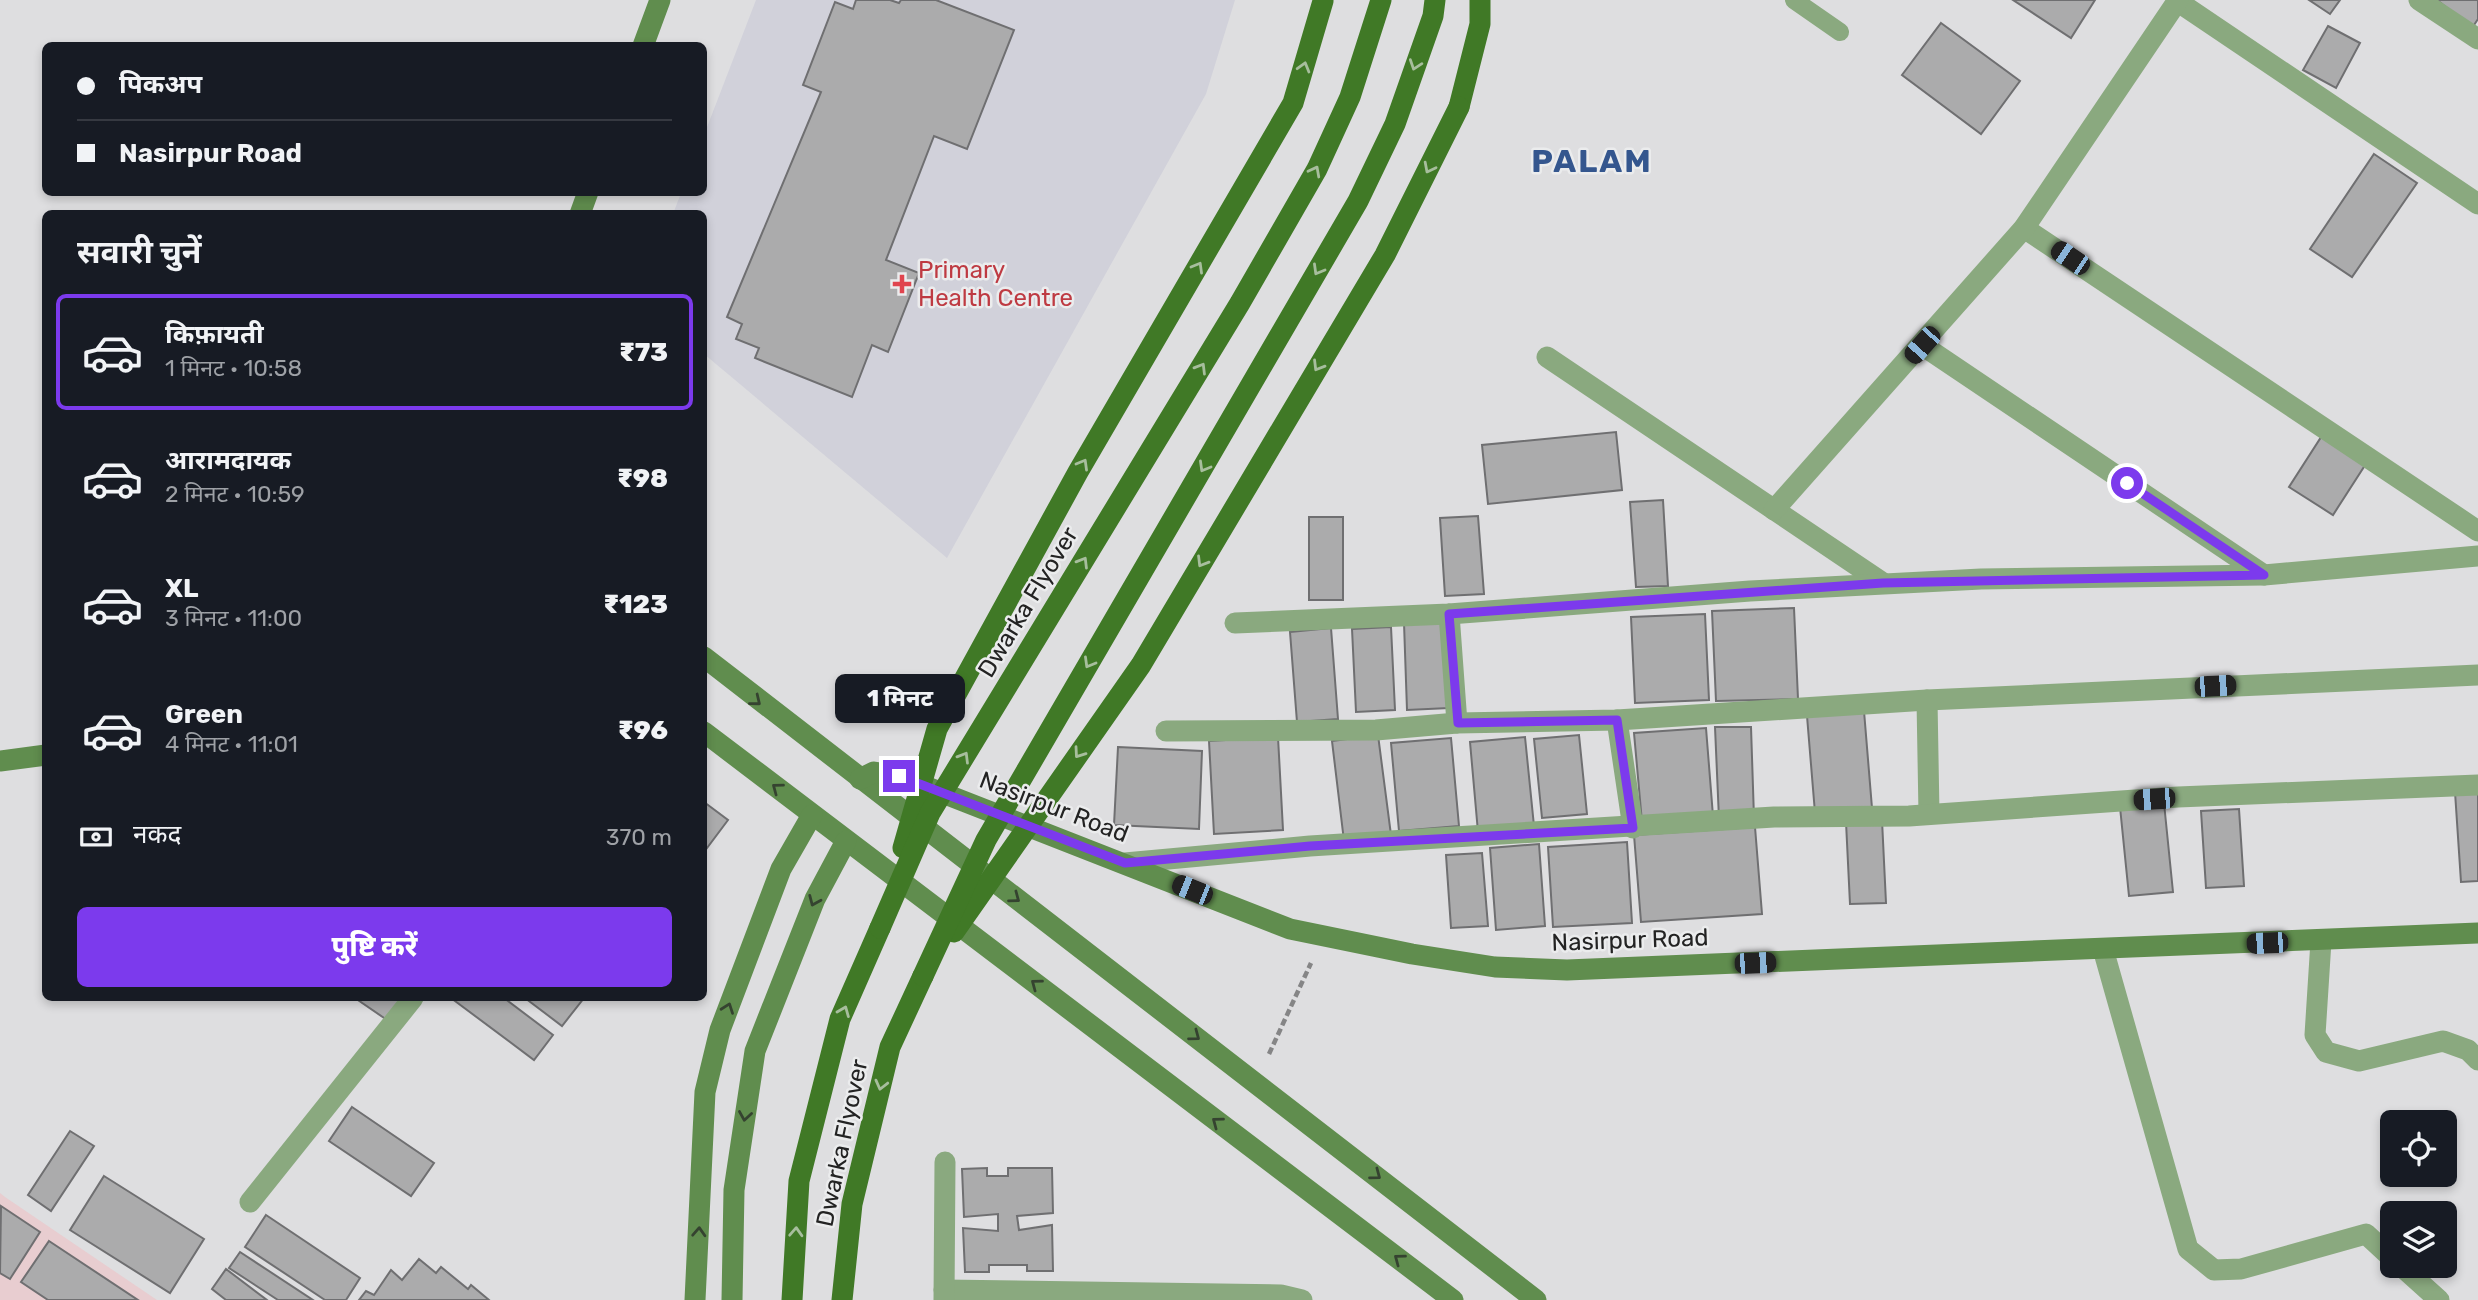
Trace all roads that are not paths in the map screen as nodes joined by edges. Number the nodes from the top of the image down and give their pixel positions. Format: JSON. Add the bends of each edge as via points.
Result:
{"nodes":[{"id":1,"x":660,"y":0,"type":"edge"},
{"id":2,"x":1381,"y":0,"type":"edge"},
{"id":3,"x":1435,"y":0,"type":"edge"},
{"id":4,"x":1480,"y":0,"type":"edge"},
{"id":5,"x":1794,"y":0,"type":"edge"},
{"id":6,"x":2178,"y":0,"type":"edge"},
{"id":7,"x":2420,"y":0,"type":"edge"},
{"id":8,"x":1323,"y":1,"type":"edge"},
{"id":9,"x":1840,"y":32,"type":"dead end"},
{"id":10,"x":2478,"y":39,"type":"edge"},
{"id":11,"x":644,"y":42,"type":"edge"},
{"id":12,"x":2478,"y":204,"type":"edge"},
{"id":13,"x":2024,"y":228,"type":"junction"},
{"id":14,"x":1922,"y":345,"type":"junction"},
{"id":15,"x":1547,"y":357,"type":"dead end"},
{"id":16,"x":1774,"y":510,"type":"junction"},
{"id":17,"x":2478,"y":531,"type":"edge"},
{"id":18,"x":2478,"y":556,"type":"edge"},
{"id":19,"x":2264,"y":575,"type":"junction"},
{"id":20,"x":1883,"y":583,"type":"junction"},
{"id":21,"x":1449,"y":614,"type":"junction"},
{"id":22,"x":1235,"y":623,"type":"dead end"},
{"id":23,"x":707,"y":659,"type":"edge"},
{"id":24,"x":2478,"y":675,"type":"edge"},
{"id":25,"x":1927,"y":700,"type":"junction"},
{"id":26,"x":1617,"y":720,"type":"junction"},
{"id":27,"x":1458,"y":723,"type":"junction"},
{"id":28,"x":1166,"y":732,"type":"dead end"},
{"id":29,"x":707,"y":734,"type":"edge"},
{"id":30,"x":42,"y":756,"type":"edge"},
{"id":31,"x":0,"y":761,"type":"edge"},
{"id":32,"x":860,"y":779,"type":"junction"},
{"id":33,"x":2478,"y":785,"type":"edge"},
{"id":34,"x":1929,"y":814,"type":"junction"},
{"id":35,"x":812,"y":815,"type":"junction"},
{"id":36,"x":1633,"y":828,"type":"junction"},
{"id":37,"x":846,"y":841,"type":"junction"},
{"id":38,"x":1125,"y":863,"type":"junction"},
{"id":39,"x":880,"y":928,"type":"junction"},
{"id":40,"x":2478,"y":933,"type":"edge"},
{"id":41,"x":2321,"y":941,"type":"junction"},
{"id":42,"x":2103,"y":949,"type":"junction"},
{"id":43,"x":923,"y":976,"type":"junction"},
{"id":44,"x":411,"y":1001,"type":"edge"},
{"id":45,"x":2478,"y":1060,"type":"edge"},
{"id":46,"x":945,"y":1162,"type":"dead end"},
{"id":47,"x":250,"y":1202,"type":"dead end"},
{"id":48,"x":2380,"y":1247,"type":"edge"},
{"id":49,"x":2415,"y":1278,"type":"edge"},
{"id":50,"x":944,"y":1295,"type":"edge"},
{"id":51,"x":695,"y":1300,"type":"edge"},
{"id":52,"x":732,"y":1300,"type":"edge"},
{"id":53,"x":792,"y":1300,"type":"edge"},
{"id":54,"x":842,"y":1300,"type":"edge"},
{"id":55,"x":1302,"y":1300,"type":"edge"},
{"id":56,"x":1453,"y":1300,"type":"edge"},
{"id":57,"x":1536,"y":1300,"type":"edge"},
{"id":58,"x":2440,"y":1300,"type":"edge"}],
"edges":[{"from":1,"to":11,"type":"street"},
{"from":39,"to":2,"type":"main road","name":"Dwarka Flyover","one_way":true,"bridge":true,"via":[[930,814],[1317,169],[1350,97]]},
{"from":3,"to":43,"type":"main road","name":"Dwarka Flyover","one_way":true,"bridge":true,"via":[[1395,124],[1358,201],[986,840]]},
{"from":4,"to":43,"type":"main road","one_way":true,"bridge":true,"via":[[1480,24],[1459,107],[1385,255],[1141,665]]},
{"from":5,"to":9,"type":"lane"},
{"from":6,"to":12,"type":"street"},
{"from":6,"to":13,"type":"street"},
{"from":7,"to":10,"type":"street"},
{"from":39,"to":8,"type":"main road","one_way":true,"bridge":true,"via":[[937,729],[1079,472],[1293,103]]},
{"from":13,"to":14,"type":"street"},
{"from":13,"to":17,"type":"street"},
{"from":14,"to":16,"type":"street"},
{"from":14,"to":19,"type":"street"},
{"from":15,"to":16,"type":"street"},
{"from":16,"to":20,"type":"street"},
{"from":18,"to":19,"type":"street"},
{"from":19,"to":20,"type":"street"},
{"from":20,"to":21,"type":"street"},
{"from":21,"to":22,"type":"street"},
{"from":21,"to":27,"type":"street"},
{"from":23,"to":32,"type":"street","one_way":true},
{"from":24,"to":25,"type":"street"},
{"from":25,"to":26,"type":"street"},
{"from":25,"to":34,"type":"street"},
{"from":26,"to":27,"type":"street"},
{"from":26,"to":36,"type":"street"},
{"from":27,"to":28,"type":"street","via":[[1376,730]]},
{"from":35,"to":29,"type":"street","one_way":true},
{"from":30,"to":31,"type":"street"},
{"from":32,"to":38,"type":"street","name":"Nasirpur Road","via":[[874,772],[899,776]]},
{"from":32,"to":57,"type":"street","one_way":true},
{"from":33,"to":34,"type":"street","via":[[2178,797]]},
{"from":34,"to":36,"type":"street","via":[[1774,817]]},
{"from":35,"to":37,"type":"street"},
{"from":51,"to":35,"type":"street","one_way":true,"via":[[705,1092],[720,1030],[781,869]]},
{"from":36,"to":38,"type":"street","via":[[1310,846]]},
{"from":37,"to":52,"type":"street","one_way":true,"via":[[815,899],[755,1051],[734,1190]]},
{"from":56,"to":37,"type":"street","one_way":true},
{"from":38,"to":42,"type":"street","name":"Nasirpur Road","via":[[1259,918],[1323,937],[1496,967],[1567,970]]},
{"from":53,"to":39,"type":"main road","name":"Dwarka Flyover","one_way":true,"via":[[799,1181],[840,1019]]},
{"from":40,"to":41,"type":"street","name":"Nasirpur Road"},
{"from":41,"to":42,"type":"street","name":"Nasirpur Road"},
{"from":41,"to":45,"type":"street","via":[[2315,1035],[2326,1052],[2359,1061],[2443,1041],[2468,1050]]},
{"from":42,"to":48,"type":"street","via":[[2188,1249],[2214,1270],[2241,1269],[2366,1234]]},
{"from":43,"to":54,"type":"main road","name":"Dwarka Flyover","one_way":true,"via":[[890,1047],[852,1204]]},
{"from":44,"to":47,"type":"street"},
{"from":46,"to":50,"type":"street"},
{"from":49,"to":58,"type":"street"},
{"from":50,"to":55,"type":"street","via":[[1281,1295]]}]}
